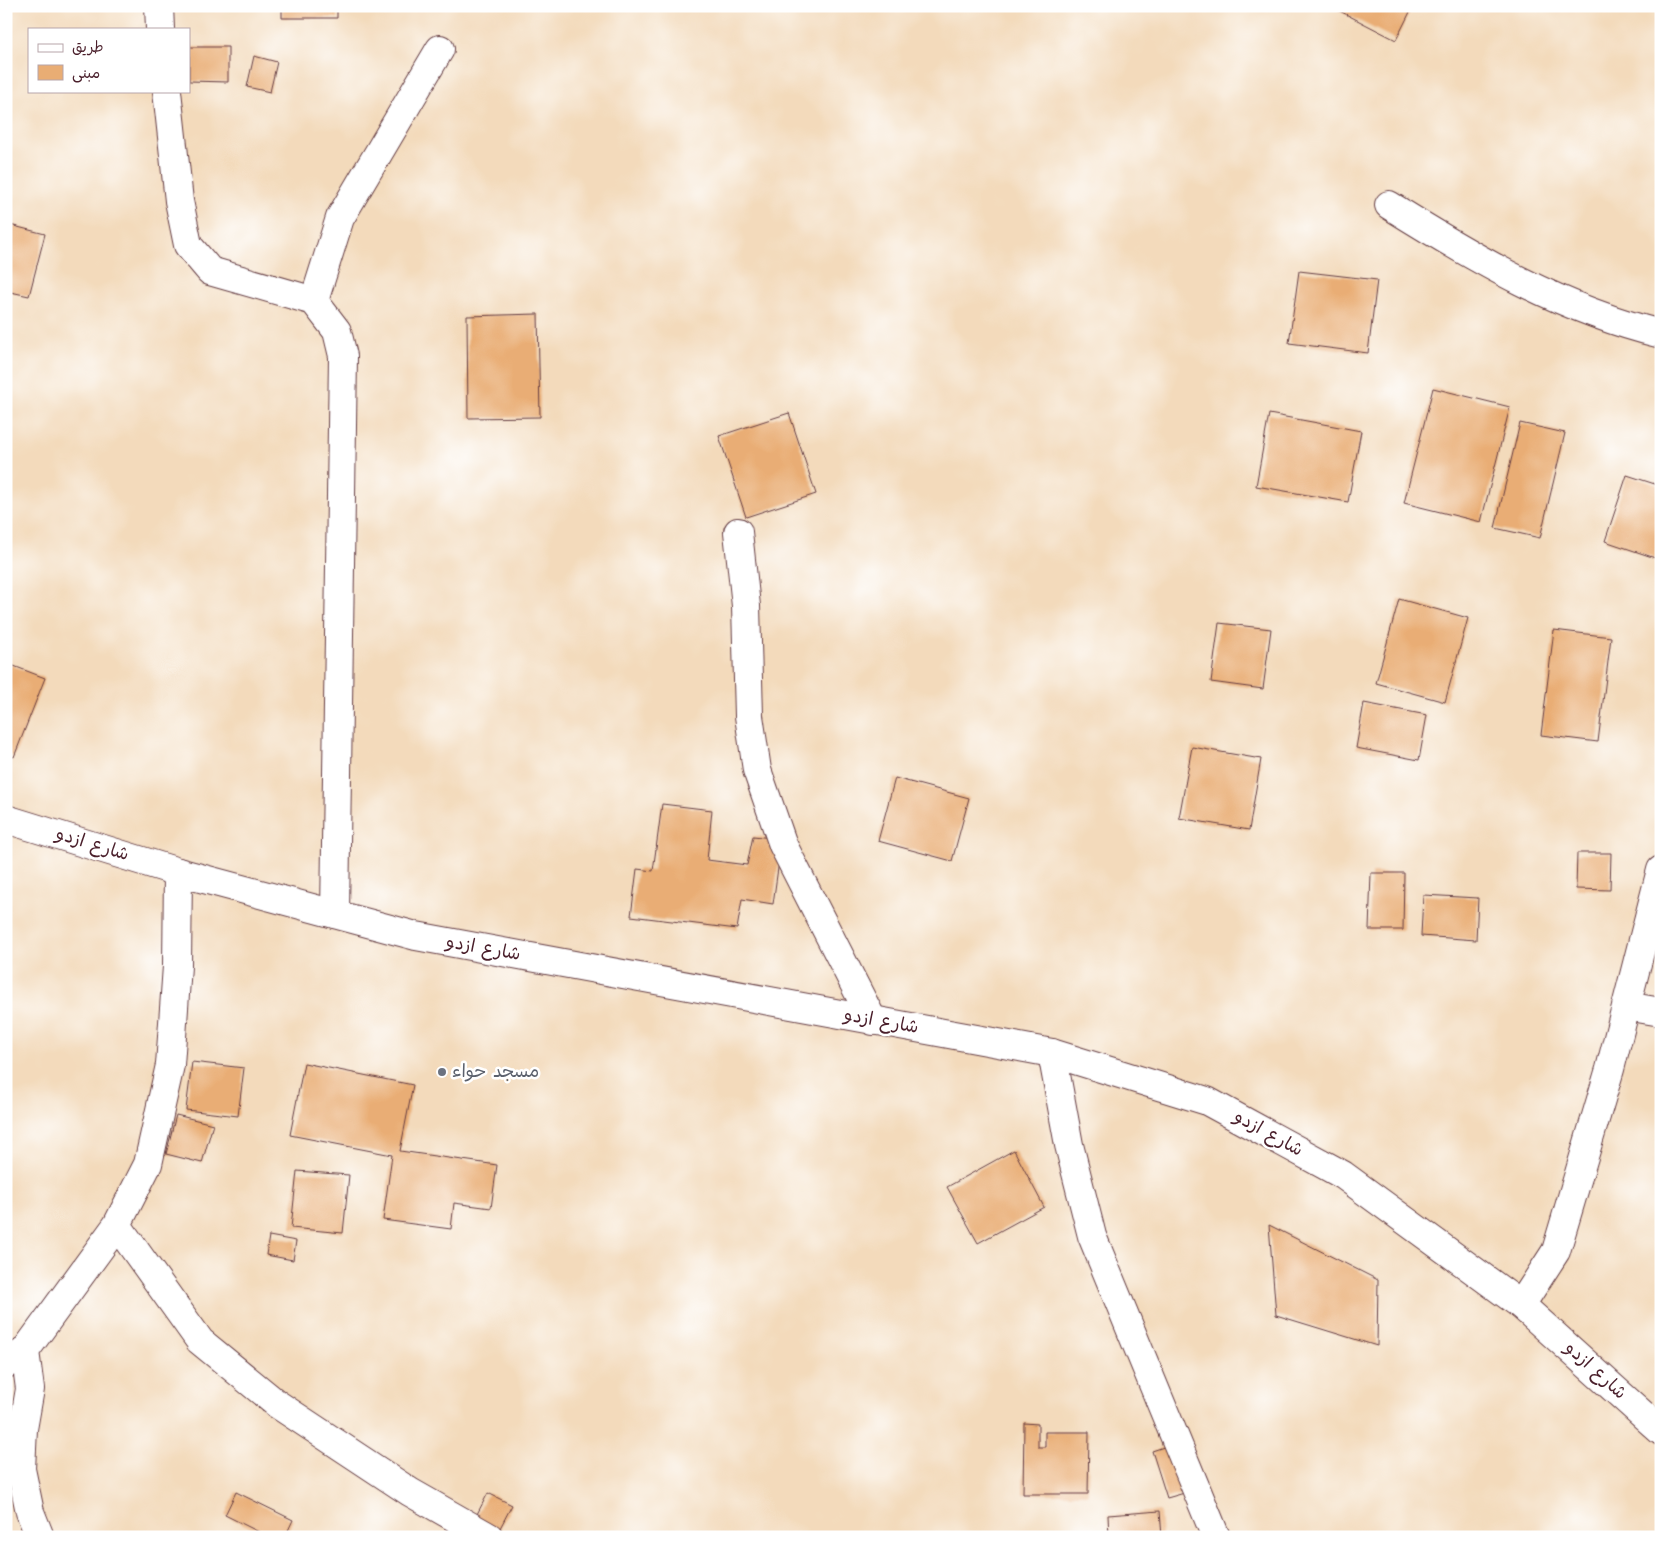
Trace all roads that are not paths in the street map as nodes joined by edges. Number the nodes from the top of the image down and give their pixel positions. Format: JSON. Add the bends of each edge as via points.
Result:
{"nodes":[{"id":1,"x":158,"y":6,"type":"edge"},
{"id":2,"x":160,"y":28,"type":"edge"},
{"id":3,"x":440,"y":49,"type":"dead end"},
{"id":4,"x":167,"y":92,"type":"edge"},
{"id":5,"x":1390,"y":205,"type":"dead end"},
{"id":6,"x":314,"y":301,"type":"junction"},
{"id":7,"x":1661,"y":334,"type":"edge"},
{"id":8,"x":738,"y":532,"type":"dead end"},
{"id":9,"x":6,"y":819,"type":"edge"},
{"id":10,"x":1661,"y":870,"type":"edge"},
{"id":11,"x":178,"y":872,"type":"junction"},
{"id":12,"x":335,"y":914,"type":"junction"},
{"id":13,"x":1626,"y":1006,"type":"junction"},
{"id":14,"x":1661,"y":1012,"type":"edge"},
{"id":15,"x":873,"y":1021,"type":"junction"},
{"id":16,"x":1052,"y":1053,"type":"junction"},
{"id":17,"x":117,"y":1225,"type":"junction"},
{"id":18,"x":1522,"y":1305,"type":"junction"},
{"id":19,"x":15,"y":1358,"type":"edge"},
{"id":20,"x":1661,"y":1431,"type":"edge"},
{"id":21,"x":40,"y":1537,"type":"edge"},
{"id":22,"x":488,"y":1537,"type":"edge"},
{"id":23,"x":1216,"y":1537,"type":"edge"}],
"edges":[{"from":1,"to":2,"type":"street"},
{"from":3,"to":6,"type":"street","via":[[340,218]]},
{"from":4,"to":6,"type":"street","via":[[179,201],[188,245],[210,271]]},
{"from":5,"to":7,"type":"street","via":[[1450,244],[1526,286],[1632,327]]},
{"from":6,"to":12,"type":"street","via":[[338,331],[344,356]]},
{"from":8,"to":15,"type":"street","via":[[746,606],[749,716],[757,770],[783,845]]},
{"from":9,"to":11,"type":"street","name":"شارع ازدو"},
{"from":10,"to":13,"type":"street"},
{"from":11,"to":12,"type":"street","name":"شارع ازدو"},
{"from":11,"to":17,"type":"street","via":[[177,966],[170,1065],[148,1164]]},
{"from":12,"to":15,"type":"street","name":"شارع ازدو","via":[[416,936]]},
{"from":13,"to":14,"type":"street"},
{"from":13,"to":18,"type":"street","via":[[1556,1251]]},
{"from":15,"to":16,"type":"street","name":"شارع ازدو"},
{"from":16,"to":18,"type":"street","name":"شارع ازدو","via":[[1207,1101],[1343,1175]]},
{"from":16,"to":23,"type":"street","via":[[1069,1146],[1092,1236]]},
{"from":17,"to":19,"type":"street"},
{"from":17,"to":22,"type":"street","via":[[200,1341],[277,1404],[410,1492]]},
{"from":18,"to":20,"type":"street","name":"شارع ازدو"},
{"from":19,"to":21,"type":"street","via":[[30,1389],[21,1469],[30,1512]]}]}
